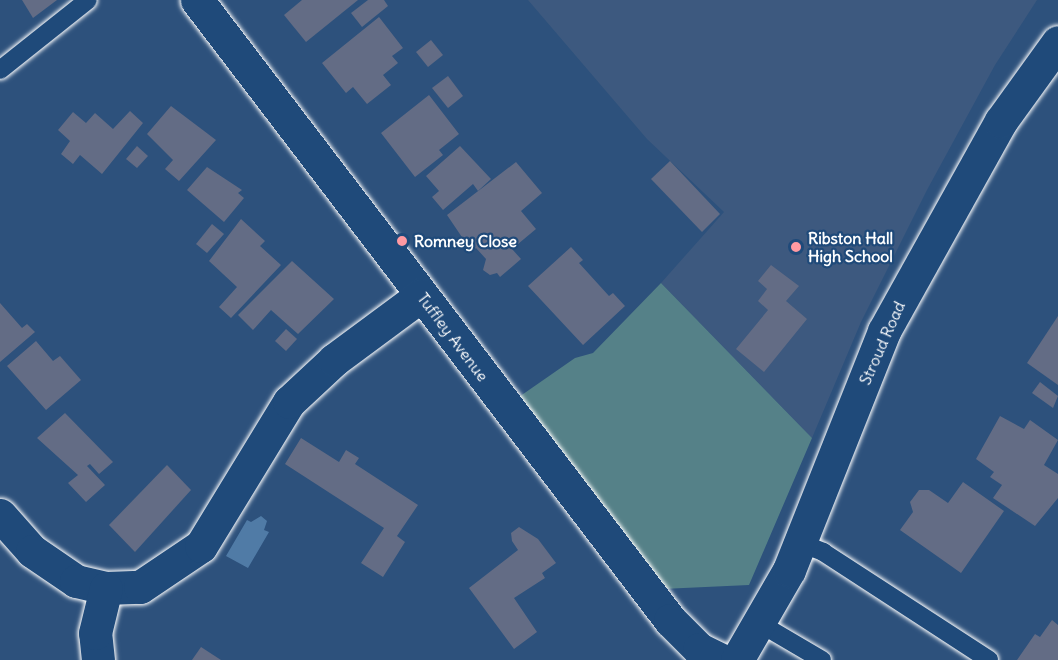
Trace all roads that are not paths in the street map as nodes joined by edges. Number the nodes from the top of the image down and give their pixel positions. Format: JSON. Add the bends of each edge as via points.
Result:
{"nodes":[{"id":1,"x":88,"y":0,"type":"edge"},
{"id":2,"x":197,"y":0,"type":"edge"},
{"id":3,"x":1058,"y":42,"type":"edge"},
{"id":4,"x":0,"y":70,"type":"edge"},
{"id":5,"x":422,"y":296,"type":"junction"},
{"id":6,"x":0,"y":515,"type":"edge"},
{"id":7,"x":800,"y":543,"type":"junction"},
{"id":8,"x":106,"y":588,"type":"junction"},
{"id":9,"x":759,"y":623,"type":"junction"},
{"id":10,"x":98,"y":660,"type":"edge"},
{"id":11,"x":722,"y":660,"type":"edge"},
{"id":12,"x":737,"y":660,"type":"edge"},
{"id":13,"x":822,"y":660,"type":"edge"},
{"id":14,"x":989,"y":660,"type":"edge"}],
"edges":[{"from":1,"to":4,"type":"lane"},
{"from":2,"to":5,"type":"street","name":"Tuffley Avenue"},
{"from":3,"to":7,"type":"street","name":"Stroud Road","via":[[1001,121],[884,332]]},
{"from":5,"to":8,"type":"street","via":[[334,360],[289,402],[201,546],[140,587]]},
{"from":5,"to":11,"type":"street","name":"Tuffley Avenue","via":[[670,620],[699,649]]},
{"from":6,"to":8,"type":"street","via":[[32,551],[76,581]]},
{"from":7,"to":9,"type":"street","name":"Stroud Road","via":[[780,590]]},
{"from":7,"to":14,"type":"lane","via":[[823,552]]},
{"from":8,"to":10,"type":"street","via":[[95,633]]},
{"from":9,"to":12,"type":"street","name":"Stroud Road"},
{"from":9,"to":13,"type":"lane"}]}
